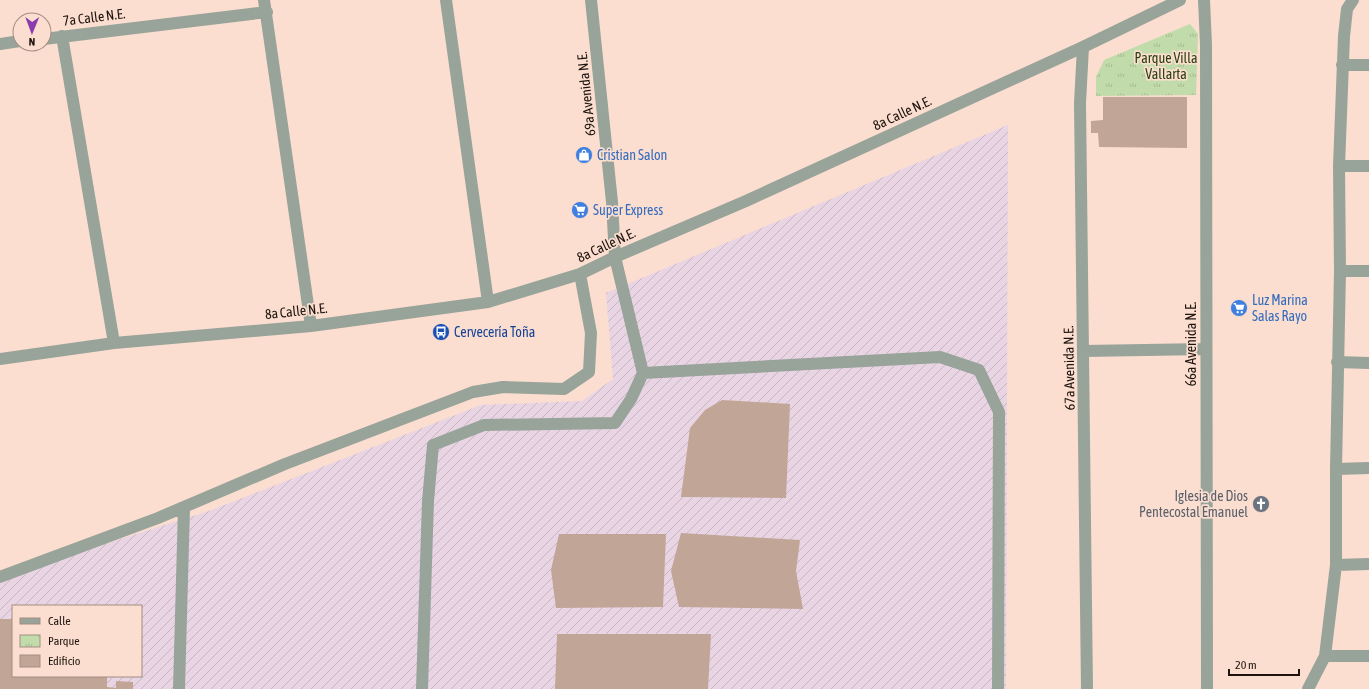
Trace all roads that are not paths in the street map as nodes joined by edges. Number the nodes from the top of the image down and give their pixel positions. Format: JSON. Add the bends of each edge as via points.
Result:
{"nodes":[{"id":1,"x":446,"y":0,"type":"edge"},
{"id":2,"x":590,"y":0,"type":"edge"},
{"id":3,"x":1180,"y":0,"type":"edge"},
{"id":4,"x":1204,"y":0,"type":"edge"},
{"id":5,"x":1353,"y":0,"type":"edge"},
{"id":6,"x":265,"y":6,"type":"edge"},
{"id":7,"x":62,"y":36,"type":"junction"},
{"id":8,"x":52,"y":38,"type":"edge"},
{"id":9,"x":12,"y":43,"type":"edge"},
{"id":10,"x":0,"y":44,"type":"edge"},
{"id":11,"x":1083,"y":47,"type":"junction"},
{"id":12,"x":1342,"y":65,"type":"junction"},
{"id":13,"x":1369,"y":65,"type":"edge"},
{"id":14,"x":1338,"y":166,"type":"junction"},
{"id":15,"x":1369,"y":166,"type":"edge"},
{"id":16,"x":614,"y":257,"type":"junction"},
{"id":17,"x":1340,"y":271,"type":"junction"},
{"id":18,"x":1369,"y":271,"type":"edge"},
{"id":19,"x":580,"y":274,"type":"junction"},
{"id":20,"x":488,"y":302,"type":"junction"},
{"id":21,"x":311,"y":326,"type":"junction"},
{"id":22,"x":114,"y":343,"type":"junction"},
{"id":23,"x":1206,"y":349,"type":"junction"},
{"id":24,"x":1084,"y":351,"type":"junction"},
{"id":25,"x":0,"y":359,"type":"edge"},
{"id":26,"x":1337,"y":362,"type":"junction"},
{"id":27,"x":1369,"y":363,"type":"edge"},
{"id":28,"x":643,"y":373,"type":"junction"},
{"id":29,"x":1369,"y":468,"type":"edge"},
{"id":30,"x":1336,"y":469,"type":"junction"},
{"id":31,"x":184,"y":507,"type":"junction"},
{"id":32,"x":1369,"y":564,"type":"edge"},
{"id":33,"x":1336,"y":565,"type":"junction"},
{"id":34,"x":0,"y":577,"type":"edge"},
{"id":35,"x":1325,"y":656,"type":"junction"},
{"id":36,"x":1369,"y":656,"type":"edge"},
{"id":37,"x":179,"y":689,"type":"edge"},
{"id":38,"x":422,"y":689,"type":"edge"},
{"id":39,"x":998,"y":689,"type":"edge"},
{"id":40,"x":1087,"y":689,"type":"edge"},
{"id":41,"x":1207,"y":689,"type":"edge"},
{"id":42,"x":1308,"y":689,"type":"edge"}],
"edges":[{"from":1,"to":20,"type":"street"},
{"from":2,"to":16,"type":"street","name":"69a Avenida N.E.","via":[[612,202]]},
{"from":3,"to":11,"type":"street","name":"8a Calle N.E."},
{"from":4,"to":23,"type":"street","name":"66a Avenida N.E."},
{"from":5,"to":12,"type":"street","via":[[1347,9]]},
{"from":6,"to":7,"type":"street","name":"7a Calle N.E."},
{"from":6,"to":21,"type":"street"},
{"from":7,"to":8,"type":"street","name":"7a Calle N.E."},
{"from":7,"to":22,"type":"street"},
{"from":9,"to":10,"type":"street"},
{"from":11,"to":16,"type":"street","name":"8a Calle N.E.","via":[[746,201]]},
{"from":11,"to":24,"type":"street","name":"67a Avenida N.E.","via":[[1080,103]]},
{"from":12,"to":13,"type":"street"},
{"from":12,"to":14,"type":"street"},
{"from":14,"to":15,"type":"street"},
{"from":14,"to":17,"type":"street"},
{"from":16,"to":19,"type":"street","name":"8a Calle N.E."},
{"from":16,"to":28,"type":"street","name":"69a Avenida N.E."},
{"from":17,"to":18,"type":"street"},
{"from":17,"to":26,"type":"street"},
{"from":19,"to":20,"type":"street","name":"8a Calle N.E."},
{"from":19,"to":31,"type":"street","via":[[591,334],[589,372],[564,388],[503,388],[473,392],[285,464]]},
{"from":20,"to":21,"type":"street","name":"8a Calle N.E."},
{"from":21,"to":22,"type":"street","name":"8a Calle N.E."},
{"from":22,"to":25,"type":"street","name":"8a Calle N.E."},
{"from":23,"to":24,"type":"street"},
{"from":23,"to":41,"type":"street","name":"66a Avenida N.E."},
{"from":24,"to":40,"type":"street","name":"67a Avenida N.E."},
{"from":26,"to":27,"type":"street"},
{"from":26,"to":30,"type":"street"},
{"from":28,"to":38,"type":"street","via":[[631,399],[615,423],[484,425],[433,445],[428,501]]},
{"from":28,"to":39,"type":"street","via":[[940,357],[979,370],[999,412]]},
{"from":29,"to":30,"type":"street"},
{"from":30,"to":33,"type":"street"},
{"from":31,"to":34,"type":"street"},
{"from":31,"to":37,"type":"street"},
{"from":32,"to":33,"type":"street"},
{"from":33,"to":35,"type":"street"},
{"from":35,"to":36,"type":"street"},
{"from":35,"to":42,"type":"street"}]}
